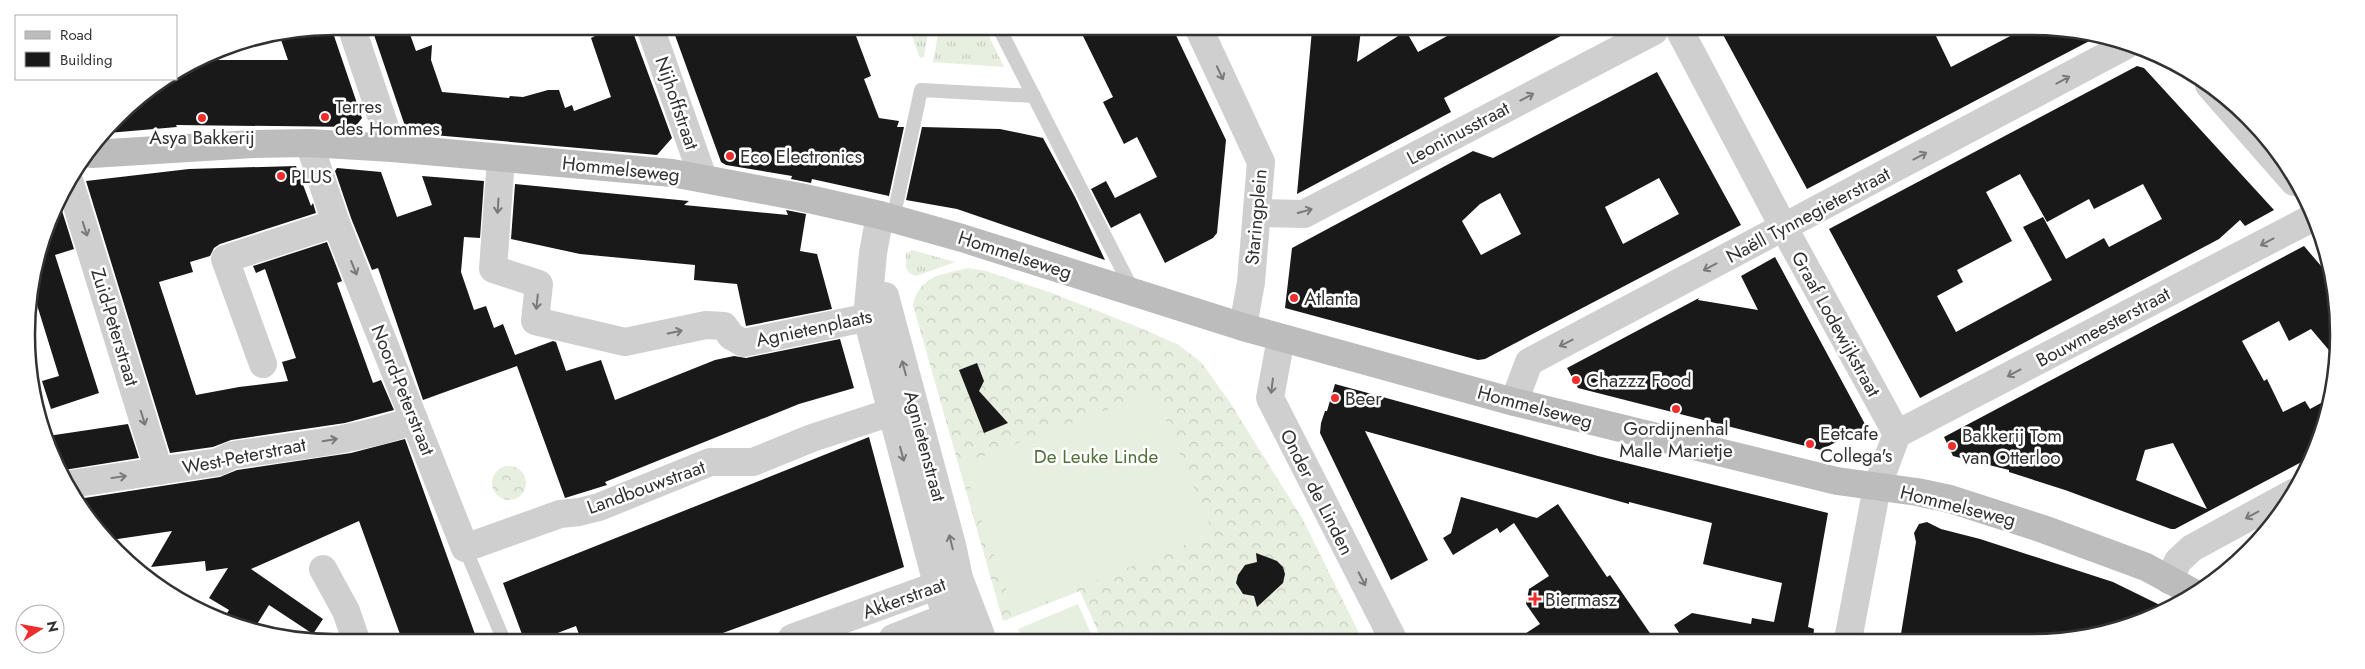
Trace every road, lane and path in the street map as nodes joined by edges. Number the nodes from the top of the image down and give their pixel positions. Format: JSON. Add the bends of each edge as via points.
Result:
{"nodes":[{"id":1,"x":354,"y":35,"type":"edge"},
{"id":2,"x":653,"y":35,"type":"edge"},
{"id":3,"x":1003,"y":35,"type":"edge"},
{"id":4,"x":1202,"y":35,"type":"edge"},
{"id":5,"x":1646,"y":35,"type":"edge"},
{"id":6,"x":1682,"y":35,"type":"edge"},
{"id":7,"x":2120,"y":49,"type":"edge"},
{"id":8,"x":1034,"y":96,"type":"junction"},
{"id":9,"x":2239,"y":120,"type":"edge"},
{"id":10,"x":308,"y":143,"type":"junction"},
{"id":11,"x":392,"y":148,"type":"junction"},
{"id":12,"x":96,"y":153,"type":"edge"},
{"id":13,"x":2271,"y":156,"type":"edge"},
{"id":14,"x":501,"y":158,"type":"junction"},
{"id":15,"x":703,"y":178,"type":"junction"},
{"id":16,"x":72,"y":190,"type":"edge"},
{"id":17,"x":1257,"y":213,"type":"junction"},
{"id":18,"x":887,"y":217,"type":"junction"},
{"id":19,"x":2307,"y":220,"type":"edge"},
{"id":20,"x":336,"y":223,"type":"junction"},
{"id":21,"x":1784,"y":228,"type":"junction"},
{"id":22,"x":1134,"y":294,"type":"junction"},
{"id":23,"x":878,"y":315,"type":"junction"},
{"id":24,"x":1243,"y":327,"type":"junction"},
{"id":25,"x":1281,"y":338,"type":"junction"},
{"id":26,"x":263,"y":364,"type":"dead end"},
{"id":27,"x":1514,"y":402,"type":"junction"},
{"id":28,"x":902,"y":409,"type":"junction"},
{"id":29,"x":414,"y":420,"type":"junction"},
{"id":30,"x":1897,"y":434,"type":"junction"},
{"id":31,"x":159,"y":471,"type":"junction"},
{"id":32,"x":75,"y":483,"type":"edge"},
{"id":33,"x":1877,"y":487,"type":"junction"},
{"id":34,"x":2281,"y":500,"type":"edge"},
{"id":35,"x":465,"y":548,"type":"junction"},
{"id":36,"x":323,"y":569,"type":"dead end"},
{"id":37,"x":948,"y":581,"type":"junction"},
{"id":38,"x":2180,"y":586,"type":"edge"},
{"id":39,"x":956,"y":621,"type":"edge"},
{"id":40,"x":355,"y":634,"type":"edge"},
{"id":41,"x":501,"y":634,"type":"edge"},
{"id":42,"x":803,"y":634,"type":"edge"},
{"id":43,"x":908,"y":634,"type":"edge"},
{"id":44,"x":976,"y":634,"type":"edge"},
{"id":45,"x":1390,"y":634,"type":"edge"},
{"id":46,"x":1849,"y":634,"type":"edge"}],
"edges":[{"from":1,"to":11,"type":"street"},
{"from":2,"to":15,"type":"street","name":"Nijhoffstraat"},
{"from":3,"to":8,"type":"lane"},
{"from":4,"to":17,"type":"street","name":"Staringplein","one_way":true,"via":[[1261,162]]},
{"from":17,"to":5,"type":"street","name":"Leoninusstraat","one_way":true,"via":[[1304,214]]},
{"from":6,"to":21,"type":"street","name":"Graaf Lodewijkstraat"},
{"from":21,"to":7,"type":"street","name":"Naëll Tynnegieterstraat","one_way":true},
{"from":8,"to":18,"type":"lane","via":[[921,90]]},
{"from":8,"to":22,"type":"lane"},
{"from":9,"to":13,"type":"street"},
{"from":10,"to":11,"type":"street","name":"Hommelseweg"},
{"from":10,"to":12,"type":"street","name":"Hommelseweg"},
{"from":10,"to":20,"type":"street","name":"Noord-Peterstraat"},
{"from":11,"to":14,"type":"street","name":"Hommelseweg"},
{"from":14,"to":15,"type":"street","name":"Hommelseweg"},
{"from":14,"to":23,"type":"street","name":"Agnietenplaats","one_way":true,"via":[[493,269],[539,284],[535,321],[625,342],[706,325],[724,326],[743,343]]},
{"from":15,"to":18,"type":"street","name":"Hommelseweg"},
{"from":16,"to":31,"type":"street","name":"Zuid-Peterstraat","one_way":true},
{"from":17,"to":24,"type":"street","name":"Staringplein"},
{"from":18,"to":22,"type":"street","name":"Hommelseweg"},
{"from":18,"to":23,"type":"street","name":"Agnietenstraat","via":[[873,253]]},
{"from":19,"to":30,"type":"street","name":"Bouwmeesterstraat","one_way":true},
{"from":20,"to":26,"type":"street","via":[[225,258]]},
{"from":20,"to":29,"type":"street","name":"Noord-Peterstraat","one_way":true},
{"from":21,"to":27,"type":"street","name":"Naëll Tynnegieterstraat","one_way":true,"via":[[1529,362]]},
{"from":21,"to":30,"type":"street","name":"Graaf Lodewijkstraat"},
{"from":22,"to":24,"type":"street","name":"Hommelseweg"},
{"from":23,"to":28,"type":"street","name":"Agnietenstraat"},
{"from":24,"to":25,"type":"street","name":"Hommelseweg"},
{"from":25,"to":27,"type":"street","name":"Hommelseweg"},
{"from":25,"to":45,"type":"street","name":"Onder de Linden","one_way":true,"via":[[1270,398]]},
{"from":27,"to":33,"type":"street","name":"Hommelseweg","via":[[1837,482]]},
{"from":28,"to":35,"type":"street","name":"Landbouwstraat","via":[[812,438],[753,462],[710,462],[599,507],[560,514]]},
{"from":28,"to":37,"type":"street","name":"Agnietenstraat","via":[[952,545]]},
{"from":31,"to":29,"type":"street","name":"West-Peterstraat","one_way":true,"via":[[218,462],[233,455],[362,435]]},
{"from":29,"to":35,"type":"street","name":"Noord-Peterstraat"},
{"from":30,"to":33,"type":"street"},
{"from":32,"to":31,"type":"street","name":"West-Peterstraat","one_way":true},
{"from":33,"to":38,"type":"street","name":"Hommelseweg","via":[[1950,499],[2043,529],[2146,567]]},
{"from":33,"to":46,"type":"street"},
{"from":34,"to":38,"type":"street","one_way":true,"via":[[2192,548],[2178,561]]},
{"from":35,"to":41,"type":"lane","name":"Noord-Peterstraat"},
{"from":36,"to":40,"type":"street"},
{"from":37,"to":39,"type":"street","name":"Agnietenstraat"},
{"from":37,"to":42,"type":"street","name":"Akkerstraat"},
{"from":39,"to":43,"type":"street","name":"Akkerstraat"},
{"from":39,"to":44,"type":"street","name":"Agnietenstraat"}]}
